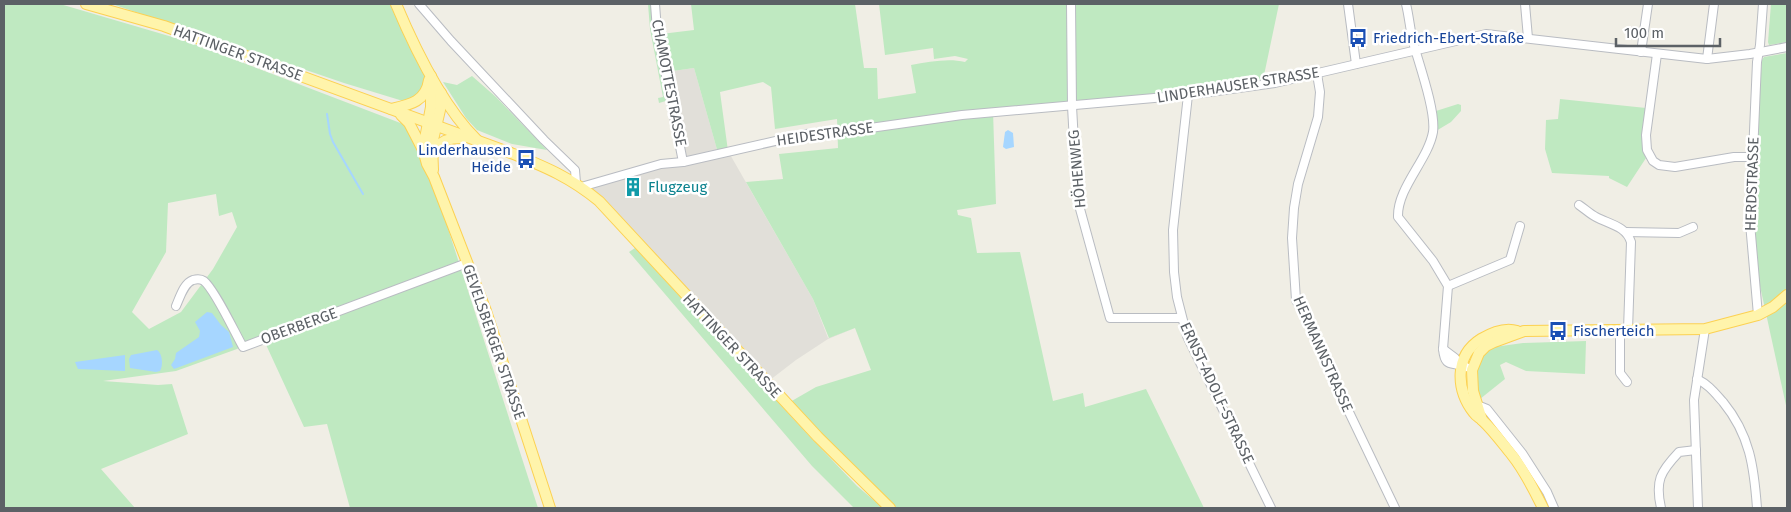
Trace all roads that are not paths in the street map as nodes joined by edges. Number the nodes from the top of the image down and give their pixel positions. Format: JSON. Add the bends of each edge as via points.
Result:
{"nodes":[{"id":1,"x":86,"y":4,"type":"edge"},
{"id":2,"x":396,"y":4,"type":"edge"},
{"id":3,"x":419,"y":4,"type":"edge"},
{"id":4,"x":654,"y":4,"type":"edge"},
{"id":5,"x":1071,"y":4,"type":"edge"},
{"id":6,"x":1348,"y":4,"type":"edge"},
{"id":7,"x":1406,"y":4,"type":"edge"},
{"id":8,"x":1525,"y":4,"type":"edge"},
{"id":9,"x":1648,"y":4,"type":"edge"},
{"id":10,"x":1714,"y":4,"type":"edge"},
{"id":11,"x":1763,"y":4,"type":"edge"},
{"id":12,"x":1528,"y":38,"type":"junction"},
{"id":13,"x":1787,"y":47,"type":"edge"},
{"id":14,"x":1416,"y":50,"type":"junction"},
{"id":15,"x":1641,"y":52,"type":"junction"},
{"id":16,"x":1758,"y":52,"type":"junction"},
{"id":17,"x":1657,"y":54,"type":"junction"},
{"id":18,"x":1707,"y":59,"type":"junction"},
{"id":19,"x":1356,"y":64,"type":"junction"},
{"id":20,"x":429,"y":71,"type":"junction"},
{"id":21,"x":1317,"y":74,"type":"junction"},
{"id":22,"x":441,"y":92,"type":"junction"},
{"id":23,"x":1188,"y":95,"type":"junction"},
{"id":24,"x":1072,"y":106,"type":"junction"},
{"id":25,"x":394,"y":111,"type":"junction"},
{"id":26,"x":433,"y":125,"type":"junction"},
{"id":27,"x":466,"y":138,"type":"junction"},
{"id":28,"x":479,"y":142,"type":"junction"},
{"id":29,"x":423,"y":149,"type":"junction"},
{"id":30,"x":1753,"y":157,"type":"junction"},
{"id":31,"x":432,"y":158,"type":"junction"},
{"id":32,"x":684,"y":162,"type":"junction"},
{"id":33,"x":434,"y":177,"type":"junction"},
{"id":34,"x":578,"y":185,"type":"junction"},
{"id":35,"x":1580,"y":204,"type":"dead end"},
{"id":36,"x":1520,"y":226,"type":"dead end"},
{"id":37,"x":1693,"y":227,"type":"dead end"},
{"id":38,"x":1626,"y":232,"type":"junction"},
{"id":39,"x":467,"y":263,"type":"junction"},
{"id":40,"x":1448,"y":286,"type":"junction"},
{"id":41,"x":1787,"y":295,"type":"edge"},
{"id":42,"x":176,"y":306,"type":"dead end"},
{"id":43,"x":1761,"y":313,"type":"junction"},
{"id":44,"x":1182,"y":318,"type":"junction"},
{"id":45,"x":1705,"y":329,"type":"junction"},
{"id":46,"x":1624,"y":330,"type":"junction"},
{"id":47,"x":1519,"y":332,"type":"junction"},
{"id":48,"x":1461,"y":365,"type":"junction"},
{"id":49,"x":1472,"y":370,"type":"junction"},
{"id":50,"x":1697,"y":379,"type":"junction"},
{"id":51,"x":1627,"y":382,"type":"dead end"},
{"id":52,"x":1477,"y":405,"type":"junction"},
{"id":53,"x":1482,"y":420,"type":"junction"},
{"id":54,"x":1696,"y":450,"type":"junction"},
{"id":55,"x":550,"y":508,"type":"edge"},
{"id":56,"x":890,"y":508,"type":"edge"},
{"id":57,"x":1271,"y":508,"type":"edge"},
{"id":58,"x":1395,"y":508,"type":"edge"},
{"id":59,"x":1543,"y":508,"type":"edge"},
{"id":60,"x":1554,"y":508,"type":"edge"},
{"id":61,"x":1661,"y":508,"type":"edge"},
{"id":62,"x":1698,"y":508,"type":"edge"},
{"id":63,"x":1757,"y":508,"type":"edge"}],
"edges":[{"from":1,"to":25,"type":"main road","name":"HATTINGER STRASSE","via":[[164,26]]},
{"from":2,"to":20,"type":"main road","name":"GEVELSBERGER STRASSE"},
{"from":3,"to":34,"type":"street","name":"HATTINGER STRASSE","via":[[517,112],[575,170]]},
{"from":4,"to":32,"type":"street","name":"CHAMOTTESTRASSE"},
{"from":5,"to":24,"type":"street","name":"HÖHENWEG"},
{"from":6,"to":19,"type":"street"},
{"from":7,"to":14,"type":"street"},
{"from":8,"to":12,"type":"street"},
{"from":9,"to":15,"type":"street"},
{"from":10,"to":18,"type":"street"},
{"from":11,"to":16,"type":"street","name":"HERDSTRASSE"},
{"from":12,"to":14,"type":"street","name":"LINDERHAUSER STRASSE","via":[[1486,34]]},
{"from":12,"to":15,"type":"street","name":"LINDERHAUSER STRASSE"},
{"from":13,"to":16,"type":"street","name":"LINDERHAUSER STRASSE"},
{"from":14,"to":19,"type":"street","name":"LINDERHAUSER STRASSE"},
{"from":14,"to":40,"type":"street","via":[[1434,122],[1432,137],[1402,196],[1398,217],[1433,260]]},
{"from":15,"to":17,"type":"street","name":"LINDERHAUSER STRASSE"},
{"from":16,"to":18,"type":"street","name":"LINDERHAUSER STRASSE"},
{"from":16,"to":30,"type":"street","name":"HERDSTRASSE"},
{"from":17,"to":18,"type":"street","name":"LINDERHAUSER STRASSE"},
{"from":17,"to":30,"type":"street","via":[[1646,135],[1647,150],[1653,161],[1675,167]]},
{"from":19,"to":21,"type":"street","name":"LINDERHAUSER STRASSE"},
{"from":20,"to":22,"type":"main road","name":"GEVELSBERGER STRASSE"},
{"from":20,"to":25,"type":"main road","via":[[428,88],[420,100]]},
{"from":20,"to":26,"type":"main road","name":"GEVELSBERGER STRASSE"},
{"from":21,"to":23,"type":"street","name":"LINDERHAUSER STRASSE"},
{"from":21,"to":58,"type":"street","name":"HERMANNSTRASSE","via":[[1320,92],[1318,117],[1294,208],[1292,238],[1296,300]]},
{"from":22,"to":26,"type":"main road","name":"GEVELSBERGER STRASSE","via":[[440,110]]},
{"from":22,"to":28,"type":"main road","name":"GEVELSBERGER STRASSE","via":[[464,127]]},
{"from":23,"to":24,"type":"street","name":"LINDERHAUSER STRASSE"},
{"from":23,"to":44,"type":"street","name":"ERNST-ADOLF-STRASSE","via":[[1173,230],[1174,272]]},
{"from":24,"to":32,"type":"street","name":"HEIDESTRASSE","via":[[962,115],[806,134]]},
{"from":24,"to":44,"type":"street","name":"HÖHENWEG","via":[[1077,198],[1110,318]]},
{"from":25,"to":26,"type":"main road","name":"HATTINGER STRASSE"},
{"from":25,"to":29,"type":"main road","via":[[410,122]]},
{"from":26,"to":27,"type":"main road","name":"HATTINGER STRASSE"},
{"from":26,"to":29,"type":"main road","name":"GEVELSBERGER STRASSE"},
{"from":26,"to":31,"type":"main road","name":"GEVELSBERGER STRASSE"},
{"from":27,"to":28,"type":"main road","name":"HATTINGER STRASSE"},
{"from":27,"to":31,"type":"main road","via":[[441,142]]},
{"from":28,"to":34,"type":"main road","name":"HATTINGER STRASSE","via":[[552,170]]},
{"from":29,"to":33,"type":"main road","name":"GEVELSBERGER STRASSE","via":[[426,164]]},
{"from":30,"to":43,"type":"street","name":"HERDSTRASSE","via":[[1750,223]]},
{"from":31,"to":33,"type":"main road","name":"GEVELSBERGER STRASSE"},
{"from":32,"to":34,"type":"street","name":"HEIDESTRASSE","via":[[661,164]]},
{"from":33,"to":39,"type":"main road","name":"GEVELSBERGER STRASSE"},
{"from":34,"to":56,"type":"main road","name":"HATTINGER STRASSE","via":[[603,206],[818,437]]},
{"from":35,"to":38,"type":"street"},
{"from":36,"to":40,"type":"street","via":[[1510,260]]},
{"from":37,"to":38,"type":"street","via":[[1679,233]]},
{"from":38,"to":46,"type":"street","via":[[1631,242]]},
{"from":39,"to":42,"type":"street","name":"OBERBERGE","via":[[243,347],[202,280],[188,282]]},
{"from":39,"to":55,"type":"main road","name":"GEVELSBERGER STRASSE","via":[[486,311]]},
{"from":40,"to":48,"type":"street","via":[[1444,359],[1448,364]]},
{"from":41,"to":43,"type":"main road"},
{"from":43,"to":45,"type":"main road"},
{"from":44,"to":57,"type":"street","name":"ERNST-ADOLF-STRASSE","via":[[1187,336]]},
{"from":45,"to":46,"type":"main road"},
{"from":45,"to":50,"type":"street"},
{"from":46,"to":47,"type":"main road"},
{"from":46,"to":51,"type":"street","via":[[1620,373]]},
{"from":47,"to":48,"type":"main road","via":[[1502,330],[1482,338],[1469,350]]},
{"from":47,"to":49,"type":"main road","via":[[1486,346],[1479,353]]},
{"from":48,"to":49,"type":"street"},
{"from":48,"to":53,"type":"main road","via":[[1464,395],[1473,413]]},
{"from":49,"to":52,"type":"main road"},
{"from":50,"to":54,"type":"street","via":[[1694,400]]},
{"from":50,"to":63,"type":"street","via":[[1708,384],[1734,416],[1743,434],[1754,472]]},
{"from":52,"to":53,"type":"main road"},
{"from":52,"to":60,"type":"street","via":[[1487,409],[1522,453]]},
{"from":53,"to":59,"type":"main road","via":[[1514,457]]},
{"from":54,"to":61,"type":"street","via":[[1679,452],[1667,464],[1658,482]]},
{"from":54,"to":62,"type":"street"}]}
